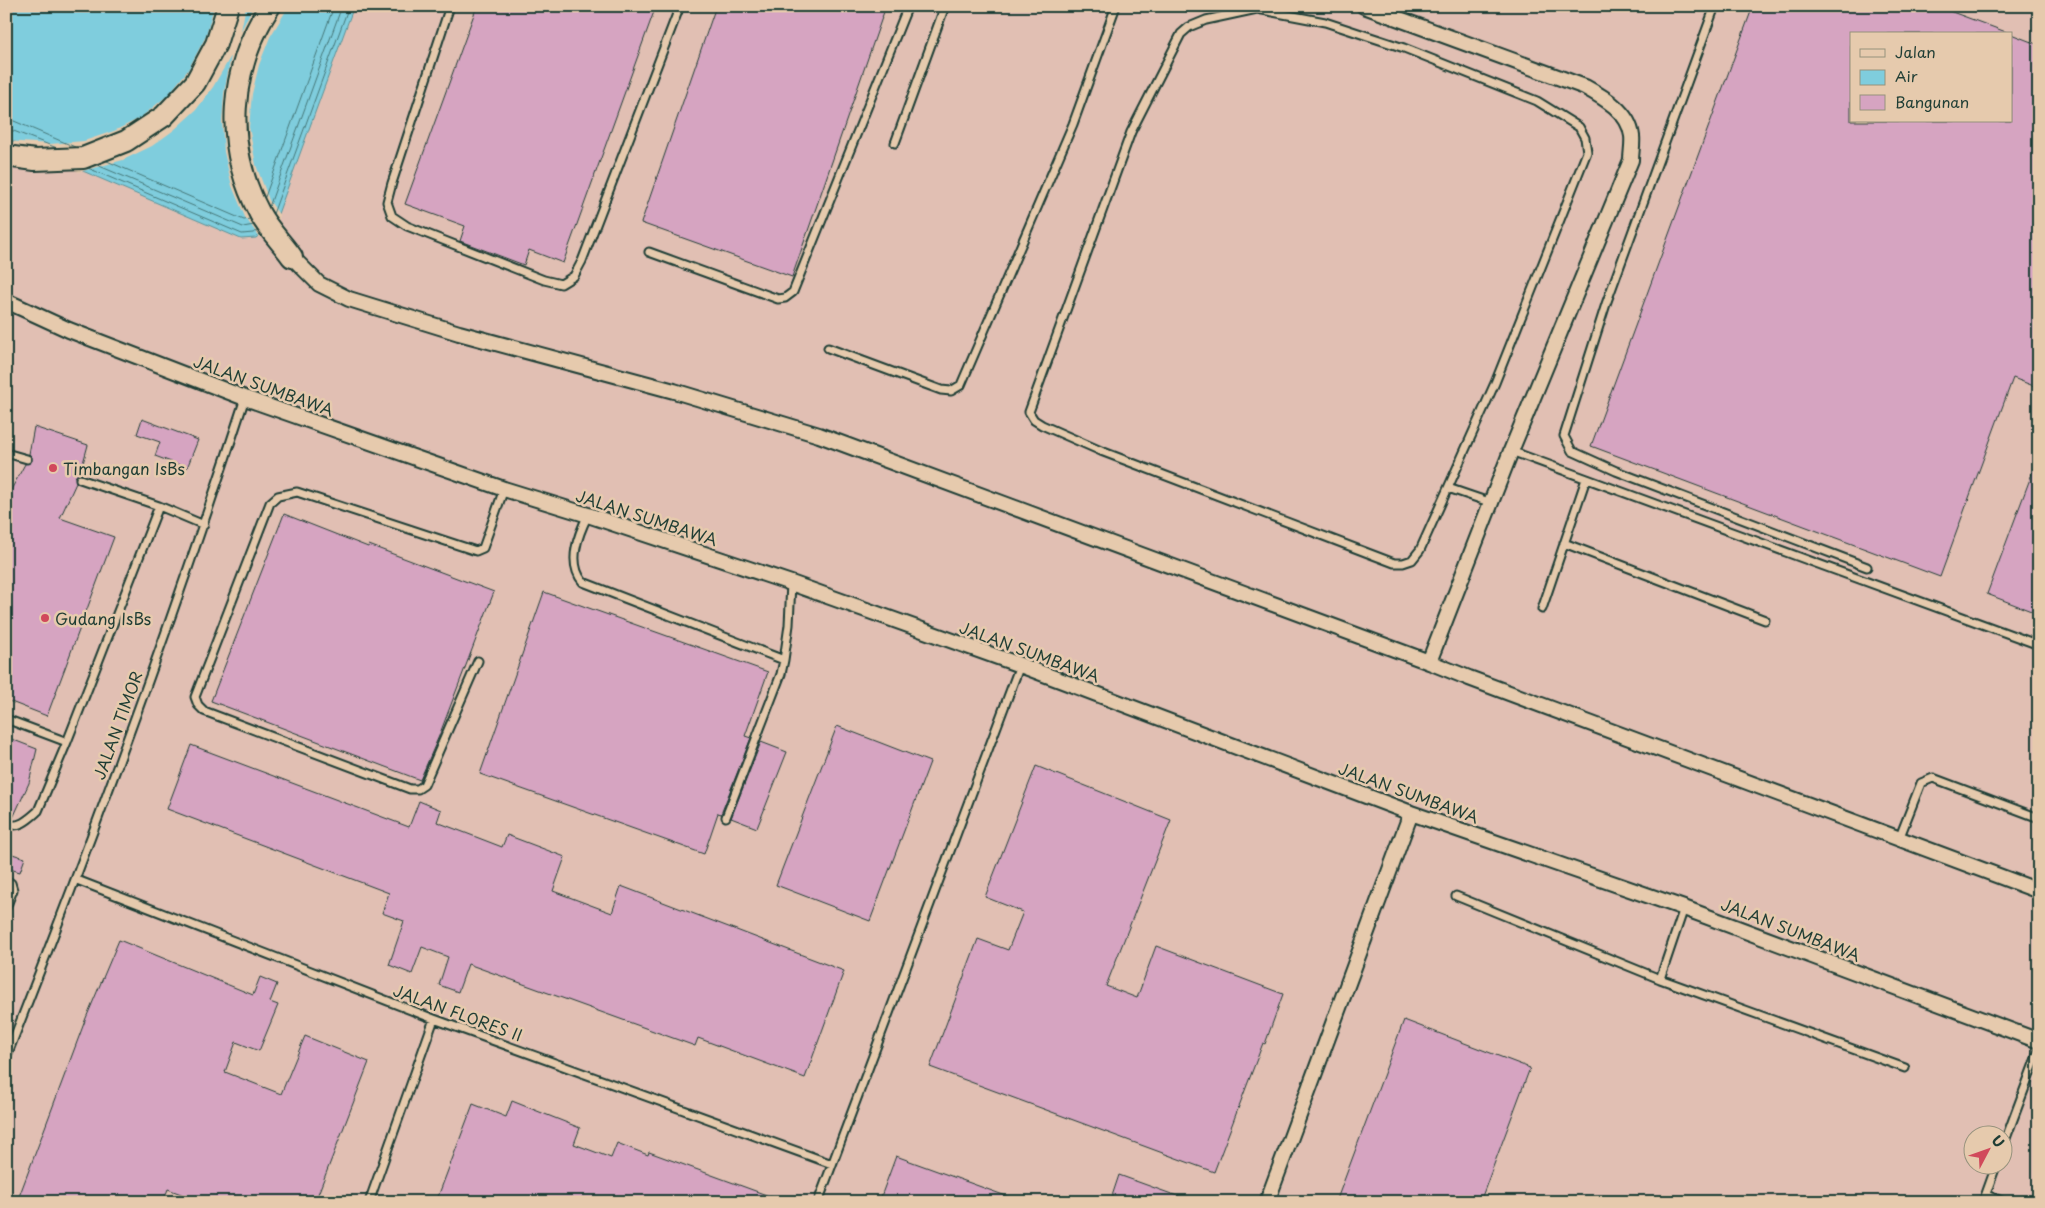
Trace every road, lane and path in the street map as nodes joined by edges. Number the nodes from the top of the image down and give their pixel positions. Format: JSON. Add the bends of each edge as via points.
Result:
{"nodes":[{"id":1,"x":228,"y":6,"type":"edge"},
{"id":2,"x":270,"y":6,"type":"edge"},
{"id":3,"x":450,"y":6,"type":"edge"},
{"id":4,"x":680,"y":6,"type":"edge"},
{"id":5,"x":908,"y":6,"type":"edge"},
{"id":6,"x":945,"y":6,"type":"edge"},
{"id":7,"x":1116,"y":6,"type":"edge"},
{"id":8,"x":1364,"y":6,"type":"edge"},
{"id":9,"x":1715,"y":6,"type":"edge"},
{"id":10,"x":895,"y":144,"type":"dead end"},
{"id":11,"x":6,"y":156,"type":"edge"},
{"id":12,"x":650,"y":252,"type":"dead end"},
{"id":13,"x":292,"y":257,"type":"joint"},
{"id":14,"x":6,"y":301,"type":"edge"},
{"id":15,"x":828,"y":348,"type":"dead end"},
{"id":16,"x":245,"y":398,"type":"junction"},
{"id":17,"x":1512,"y":451,"type":"junction"},
{"id":18,"x":6,"y":453,"type":"edge"},
{"id":19,"x":27,"y":459,"type":"dead end"},
{"id":20,"x":80,"y":479,"type":"dead end"},
{"id":21,"x":1586,"y":479,"type":"junction"},
{"id":22,"x":1448,"y":488,"type":"junction"},
{"id":23,"x":504,"y":489,"type":"junction"},
{"id":24,"x":1493,"y":503,"type":"junction"},
{"id":25,"x":159,"y":506,"type":"junction"},
{"id":26,"x":588,"y":515,"type":"junction"},
{"id":27,"x":204,"y":525,"type":"junction"},
{"id":28,"x":1564,"y":543,"type":"junction"},
{"id":29,"x":1867,"y":568,"type":"dead end"},
{"id":30,"x":792,"y":583,"type":"junction"},
{"id":31,"x":1542,"y":609,"type":"dead end"},
{"id":32,"x":1765,"y":620,"type":"dead end"},
{"id":33,"x":2039,"y":645,"type":"edge"},
{"id":34,"x":784,"y":660,"type":"junction"},
{"id":35,"x":478,"y":661,"type":"dead end"},
{"id":36,"x":1429,"y":662,"type":"junction"},
{"id":37,"x":1020,"y":665,"type":"junction"},
{"id":38,"x":6,"y":720,"type":"edge"},
{"id":39,"x":67,"y":742,"type":"junction"},
{"id":40,"x":1411,"y":813,"type":"junction"},
{"id":41,"x":726,"y":817,"type":"dead end"},
{"id":42,"x":2039,"y":818,"type":"edge"},
{"id":43,"x":6,"y":824,"type":"edge"},
{"id":44,"x":1899,"y":839,"type":"junction"},
{"id":45,"x":76,"y":880,"type":"junction"},
{"id":46,"x":6,"y":881,"type":"edge"},
{"id":47,"x":2039,"y":892,"type":"edge"},
{"id":48,"x":1456,"y":896,"type":"dead end"},
{"id":49,"x":6,"y":908,"type":"edge"},
{"id":50,"x":1684,"y":908,"type":"junction"},
{"id":51,"x":1660,"y":979,"type":"junction"},
{"id":52,"x":434,"y":1019,"type":"junction"},
{"id":53,"x":2039,"y":1041,"type":"edge"},
{"id":54,"x":2039,"y":1050,"type":"edge"},
{"id":55,"x":6,"y":1058,"type":"edge"},
{"id":56,"x":1905,"y":1068,"type":"dead end"},
{"id":57,"x":2011,"y":1126,"type":"edge"},
{"id":58,"x":832,"y":1164,"type":"junction"},
{"id":59,"x":1992,"y":1176,"type":"edge"},
{"id":60,"x":1984,"y":1198,"type":"edge"},
{"id":61,"x":369,"y":1202,"type":"edge"},
{"id":62,"x":818,"y":1202,"type":"edge"},
{"id":63,"x":1266,"y":1202,"type":"edge"},
{"id":64,"x":2004,"y":1202,"type":"edge"}],
"edges":[{"from":1,"to":11,"type":"main road","via":[[216,44],[195,83],[164,116],[126,141],[83,158],[35,160]]},
{"from":2,"to":13,"type":"main road","via":[[243,63],[235,98],[235,134],[243,172],[260,214]]},
{"from":3,"to":4,"type":"lane","via":[[392,183],[387,202],[392,216],[407,226],[561,284],[574,276],[582,261]]},
{"from":5,"to":12,"type":"lane","via":[[793,292],[778,299]]},
{"from":6,"to":10,"type":"lane"},
{"from":7,"to":15,"type":"lane","via":[[1074,124],[961,385],[941,390]]},
{"from":8,"to":17,"type":"street","via":[[1585,87],[1617,108],[1632,136],[1631,160]]},
{"from":9,"to":29,"type":"lane","via":[[1606,304],[1564,436],[1572,451],[1616,471]]},
{"from":13,"to":36,"type":"street","via":[[319,284],[349,299],[819,434]]},
{"from":14,"to":16,"type":"street","name":"JALAN SUMBAWA","via":[[69,330]]},
{"from":16,"to":23,"type":"street","name":"JALAN SUMBAWA"},
{"from":16,"to":27,"type":"lane","name":"JALAN TIMOR"},
{"from":17,"to":21,"type":"lane"},
{"from":17,"to":24,"type":"street"},
{"from":18,"to":19,"type":"lane"},
{"from":20,"to":25,"type":"lane"},
{"from":21,"to":28,"type":"lane"},
{"from":21,"to":33,"type":"lane"},
{"from":22,"to":22,"type":"lane","via":[[1495,383],[1587,152],[1579,127],[1537,102],[1404,48],[1324,22],[1256,9],[1206,20],[1189,28],[1181,34],[1131,132],[1029,412],[1042,425],[1101,451],[1394,563],[1412,560],[1420,550]]},
{"from":22,"to":24,"type":"lane"},
{"from":23,"to":26,"type":"street","name":"JALAN SUMBAWA"},
{"from":23,"to":35,"type":"lane","via":[[483,548],[476,551],[297,492],[278,496],[270,503],[195,697],[204,711],[410,789],[418,789],[424,785]]},
{"from":24,"to":36,"type":"street"},
{"from":25,"to":27,"type":"lane"},
{"from":25,"to":39,"type":"lane"},
{"from":26,"to":30,"type":"street","name":"JALAN SUMBAWA"},
{"from":26,"to":34,"type":"lane","via":[[575,554],[575,569],[582,582]]},
{"from":27,"to":45,"type":"lane","name":"JALAN TIMOR"},
{"from":28,"to":31,"type":"lane"},
{"from":28,"to":32,"type":"lane"},
{"from":30,"to":34,"type":"lane"},
{"from":30,"to":37,"type":"street","name":"JALAN SUMBAWA"},
{"from":34,"to":41,"type":"lane"},
{"from":36,"to":44,"type":"street"},
{"from":37,"to":40,"type":"street","name":"JALAN SUMBAWA"},
{"from":37,"to":58,"type":"lane"},
{"from":38,"to":39,"type":"lane"},
{"from":39,"to":43,"type":"lane","via":[[38,811],[21,824],[12,827]]},
{"from":40,"to":50,"type":"street","name":"JALAN SUMBAWA"},
{"from":40,"to":63,"type":"street"},
{"from":42,"to":44,"type":"lane","via":[[1933,778],[1922,782]]},
{"from":44,"to":47,"type":"street"},
{"from":45,"to":52,"type":"lane","name":"JALAN FLORES II"},
{"from":45,"to":55,"type":"lane","name":"JALAN TIMOR"},
{"from":46,"to":49,"type":"lane","via":[[11,883],[13,890]]},
{"from":48,"to":51,"type":"lane"},
{"from":50,"to":51,"type":"lane"},
{"from":50,"to":53,"type":"street","name":"JALAN SUMBAWA"},
{"from":51,"to":56,"type":"lane"},
{"from":52,"to":58,"type":"lane","name":"JALAN FLORES II"},
{"from":52,"to":61,"type":"lane"},
{"from":54,"to":57,"type":"lane"},
{"from":58,"to":62,"type":"lane"},
{"from":59,"to":60,"type":"lane"},
{"from":60,"to":64,"type":"lane"}]}
